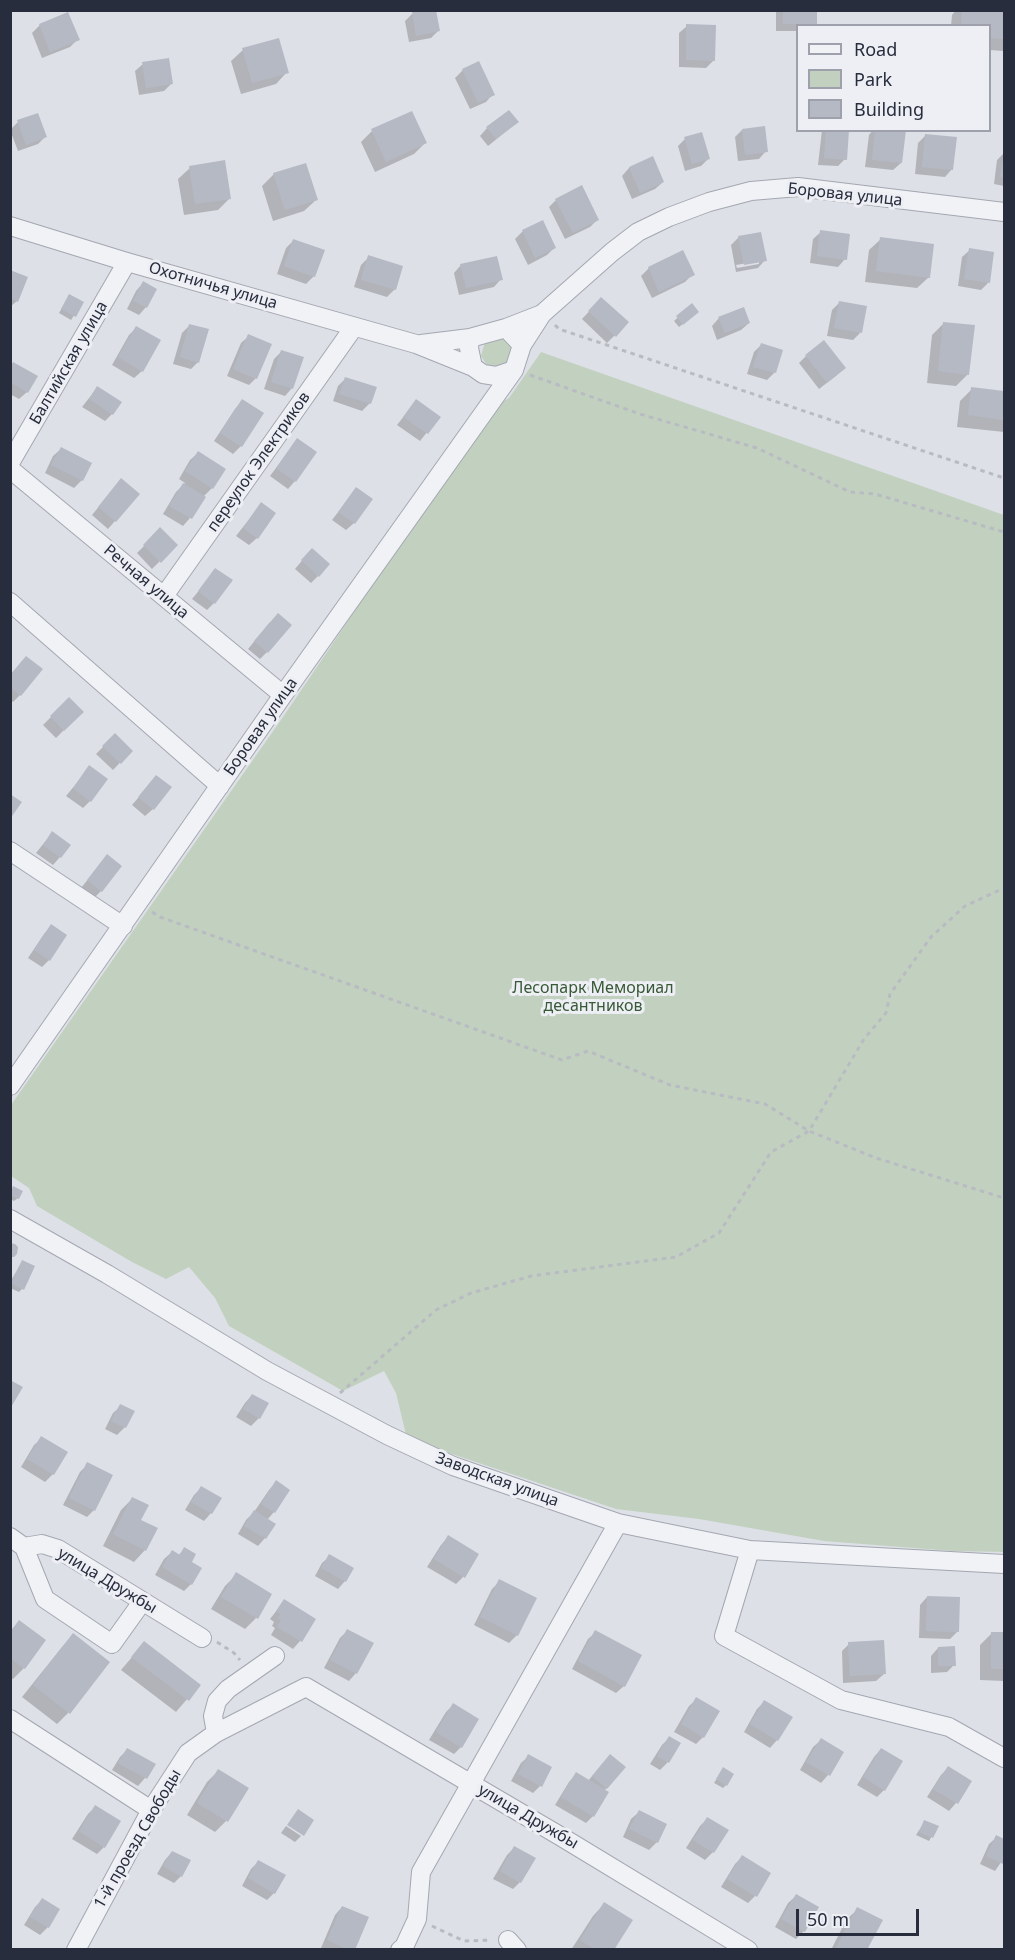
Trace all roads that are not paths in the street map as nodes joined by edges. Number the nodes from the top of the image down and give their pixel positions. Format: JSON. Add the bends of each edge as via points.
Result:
{"nodes":[{"id":1,"x":1005,"y":212,"type":"edge"},
{"id":2,"x":10,"y":226,"type":"edge"},
{"id":3,"x":127,"y":262,"type":"junction"},
{"id":4,"x":542,"y":314,"type":"junction"},
{"id":5,"x":354,"y":327,"type":"junction"},
{"id":6,"x":506,"y":328,"type":"junction"},
{"id":7,"x":470,"y":338,"type":"junction"},
{"id":8,"x":416,"y":344,"type":"junction"},
{"id":9,"x":522,"y":345,"type":"junction"},
{"id":10,"x":478,"y":370,"type":"junction"},
{"id":11,"x":514,"y":370,"type":"junction"},
{"id":12,"x":497,"y":392,"type":"junction"},
{"id":13,"x":10,"y":463,"type":"edge"},
{"id":14,"x":10,"y":468,"type":"edge"},
{"id":15,"x":164,"y":596,"type":"junction"},
{"id":16,"x":10,"y":602,"type":"edge"},
{"id":17,"x":283,"y":695,"type":"junction"},
{"id":18,"x":220,"y":786,"type":"junction"},
{"id":19,"x":10,"y":851,"type":"edge"},
{"id":20,"x":123,"y":926,"type":"junction"},
{"id":21,"x":10,"y":1086,"type":"edge"},
{"id":22,"x":10,"y":1218,"type":"edge"},
{"id":23,"x":618,"y":1522,"type":"junction"},
{"id":24,"x":17,"y":1542,"type":"edge"},
{"id":25,"x":750,"y":1550,"type":"junction"},
{"id":26,"x":1005,"y":1564,"type":"edge"},
{"id":27,"x":142,"y":1602,"type":"junction"},
{"id":28,"x":201,"y":1638,"type":"road end"},
{"id":29,"x":275,"y":1656,"type":"dead end"},
{"id":30,"x":306,"y":1687,"type":"joint"},
{"id":31,"x":10,"y":1719,"type":"edge"},
{"id":32,"x":216,"y":1733,"type":"junction"},
{"id":33,"x":1005,"y":1758,"type":"edge"},
{"id":34,"x":471,"y":1784,"type":"junction"},
{"id":35,"x":151,"y":1810,"type":"junction"},
{"id":36,"x":76,"y":1950,"type":"edge"},
{"id":37,"x":400,"y":1950,"type":"edge"},
{"id":38,"x":748,"y":1950,"type":"edge"}],
"edges":[{"from":1,"to":4,"type":"street","name":"Боровая улица","via":[[798,187],[751,191],[709,202],[638,232]]},
{"from":2,"to":3,"type":"street","name":"Охотничья улица"},
{"from":3,"to":5,"type":"street","name":"Охотничья улица"},
{"from":3,"to":13,"type":"street","name":"Балтийская улица"},
{"from":4,"to":6,"type":"street","name":"Боровая улица"},
{"from":4,"to":9,"type":"street","name":"Боровая улица"},
{"from":5,"to":8,"type":"street","name":"Охотничья улица"},
{"from":5,"to":15,"type":"street","name":"переулок Электриков"},
{"from":6,"to":7,"type":"street"},
{"from":6,"to":9,"type":"street"},
{"from":7,"to":8,"type":"street","name":"Охотничья улица"},
{"from":7,"to":10,"type":"street","via":[[469,348]]},
{"from":8,"to":10,"type":"street","name":"Охотничья улица"},
{"from":9,"to":11,"type":"street"},
{"from":10,"to":11,"type":"street","via":[[496,376]]},
{"from":10,"to":12,"type":"street"},
{"from":11,"to":12,"type":"street","name":"Боровая улица"},
{"from":12,"to":17,"type":"street","name":"Боровая улица"},
{"from":14,"to":15,"type":"street","name":"Речная улица"},
{"from":15,"to":17,"type":"street","name":"Речная улица"},
{"from":16,"to":18,"type":"street"},
{"from":17,"to":18,"type":"street","name":"Боровая улица"},
{"from":18,"to":20,"type":"street","name":"Боровая улица"},
{"from":19,"to":20,"type":"street"},
{"from":20,"to":21,"type":"street","name":"Боровая улица"},
{"from":22,"to":23,"type":"street","name":"Заводская улица","via":[[267,1371],[387,1435],[453,1466]]},
{"from":23,"to":25,"type":"street","name":"Заводская улица"},
{"from":23,"to":34,"type":"street"},
{"from":24,"to":27,"type":"street","name":"улица Дружбы","via":[[58,1549]]},
{"from":24,"to":27,"type":"street","via":[[45,1599],[112,1644]]},
{"from":25,"to":26,"type":"street","name":"Заводская улица"},
{"from":25,"to":33,"type":"street","via":[[724,1636],[841,1700],[949,1727]]},
{"from":27,"to":28,"type":"street","name":"улица Дружбы"},
{"from":29,"to":32,"type":"street","via":[[217,1701],[213,1716]]},
{"from":30,"to":32,"type":"street","name":"1-й проезд Свободы"},
{"from":30,"to":34,"type":"street","name":"улица Дружбы"},
{"from":31,"to":35,"type":"street"},
{"from":32,"to":35,"type":"street","name":"1-й проезд Свободы","via":[[188,1753]]},
{"from":34,"to":37,"type":"street","via":[[421,1872],[417,1919]]},
{"from":34,"to":38,"type":"street","name":"улица Дружбы"},
{"from":35,"to":36,"type":"street","name":"1-й проезд Свободы"}]}
